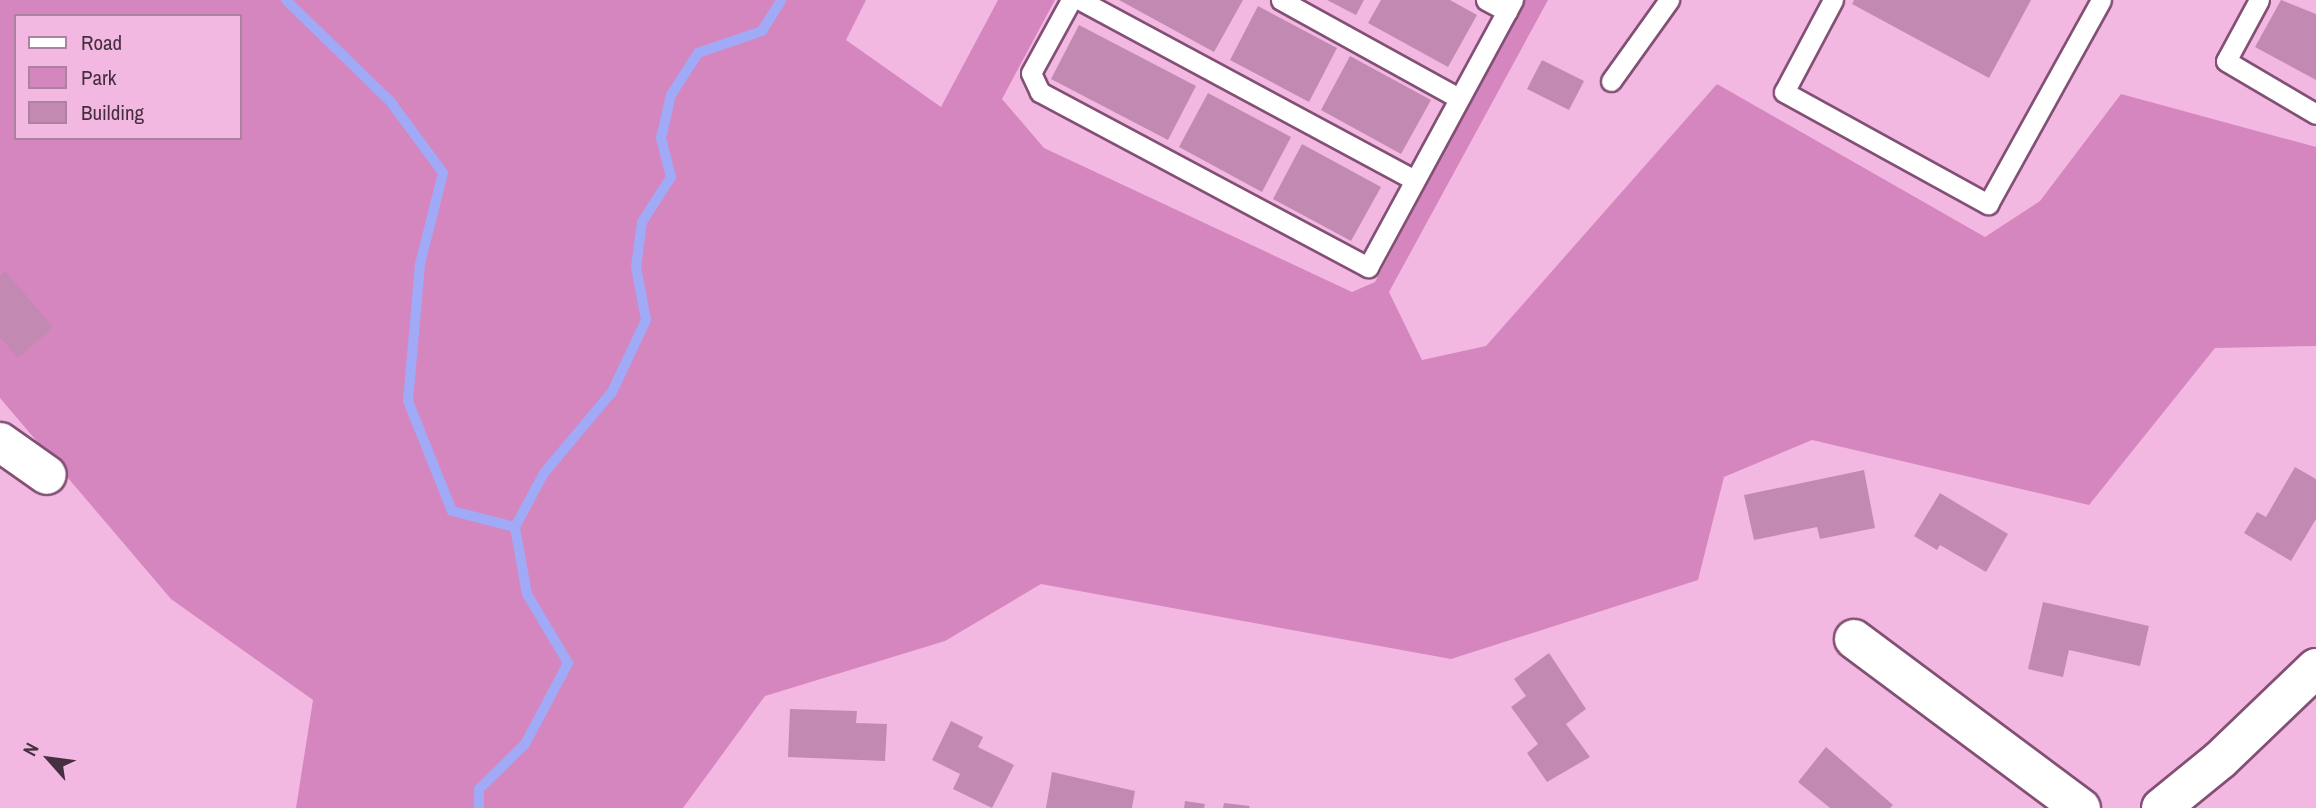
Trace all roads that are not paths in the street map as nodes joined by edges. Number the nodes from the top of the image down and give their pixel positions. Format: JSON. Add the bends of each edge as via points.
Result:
{"nodes":[{"id":1,"x":1071,"y":0,"type":"edge"},
{"id":2,"x":1080,"y":0,"type":"edge"},
{"id":3,"x":1281,"y":0,"type":"edge"},
{"id":4,"x":1486,"y":0,"type":"edge"},
{"id":5,"x":1669,"y":0,"type":"edge"},
{"id":6,"x":1833,"y":0,"type":"edge"},
{"id":7,"x":2101,"y":0,"type":"edge"},
{"id":8,"x":2259,"y":0,"type":"edge"},
{"id":9,"x":1510,"y":5,"type":"edge"},
{"id":10,"x":1611,"y":81,"type":"dead end"},
{"id":11,"x":1457,"y":97,"type":"junction"},
{"id":12,"x":2316,"y":114,"type":"edge"},
{"id":13,"x":1412,"y":179,"type":"junction"},
{"id":14,"x":0,"y":442,"type":"edge"},
{"id":15,"x":47,"y":475,"type":"dead end"},
{"id":16,"x":1854,"y":639,"type":"dead end"},
{"id":17,"x":2316,"y":668,"type":"edge"},
{"id":18,"x":2081,"y":808,"type":"edge"},
{"id":19,"x":2161,"y":808,"type":"edge"}],
"edges":[{"from":1,"to":13,"type":"lane","via":[[1031,73],[1040,92],[1368,267]]},
{"from":2,"to":13,"type":"lane"},
{"from":3,"to":11,"type":"lane"},
{"from":4,"to":9,"type":"lane"},
{"from":5,"to":10,"type":"lane"},
{"from":6,"to":7,"type":"lane","via":[[1784,92],[1988,204]]},
{"from":8,"to":12,"type":"lane","via":[[2226,61]]},
{"from":9,"to":11,"type":"lane"},
{"from":11,"to":13,"type":"lane"},
{"from":14,"to":15,"type":"street"},
{"from":16,"to":18,"type":"street"},
{"from":17,"to":19,"type":"street","via":[[2220,760]]}]}
